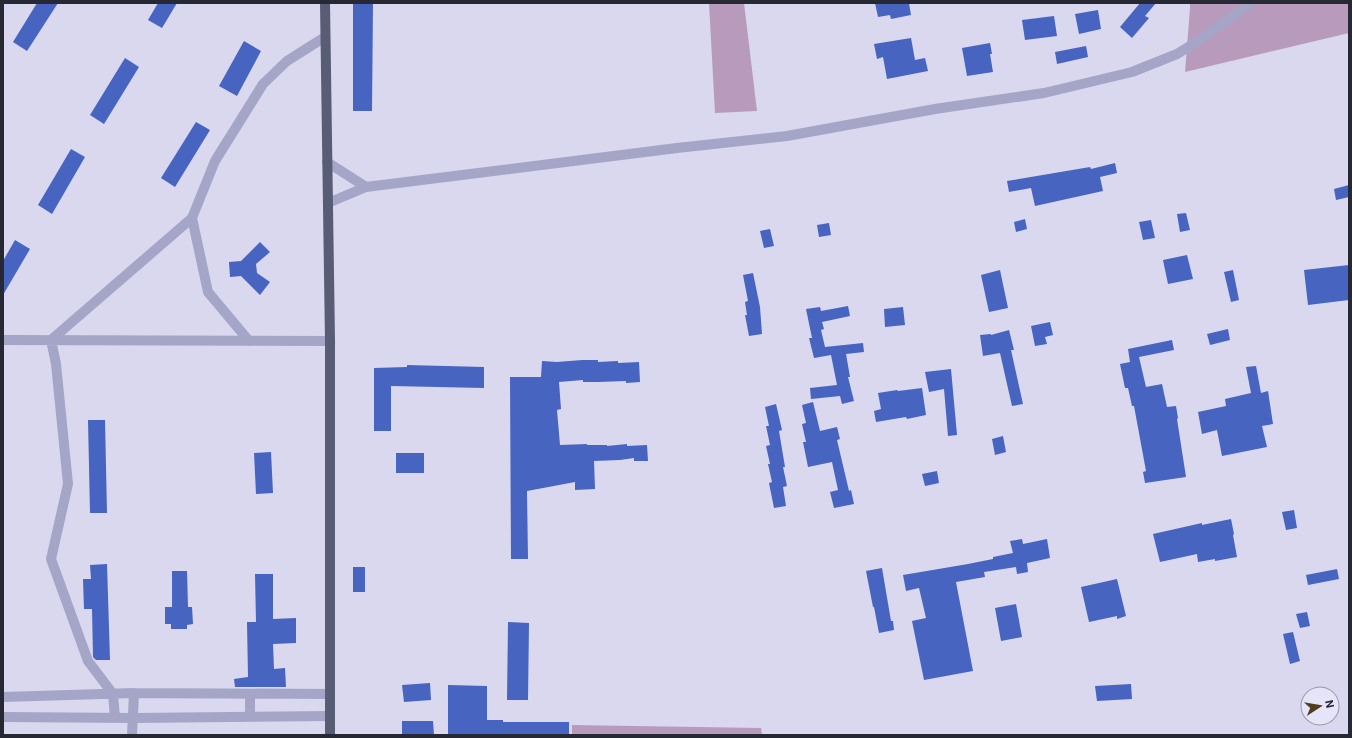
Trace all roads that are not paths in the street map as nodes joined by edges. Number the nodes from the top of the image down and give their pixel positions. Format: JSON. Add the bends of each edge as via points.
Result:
{"nodes":[{"id":1,"x":325,"y":3,"type":"edge"},
{"id":2,"x":1251,"y":3,"type":"edge"},
{"id":3,"x":325,"y":37,"type":"junction"},
{"id":4,"x":327,"y":162,"type":"junction"},
{"id":5,"x":366,"y":187,"type":"junction"},
{"id":6,"x":328,"y":202,"type":"junction"},
{"id":7,"x":192,"y":218,"type":"junction"},
{"id":8,"x":3,"y":340,"type":"edge"},
{"id":9,"x":51,"y":340,"type":"junction"},
{"id":10,"x":249,"y":341,"type":"junction"},
{"id":11,"x":330,"y":341,"type":"junction"},
{"id":12,"x":134,"y":693,"type":"junction"},
{"id":13,"x":113,"y":694,"type":"junction"},
{"id":14,"x":250,"y":694,"type":"junction"},
{"id":15,"x":329,"y":694,"type":"junction"},
{"id":16,"x":3,"y":697,"type":"edge"},
{"id":17,"x":250,"y":716,"type":"junction"},
{"id":18,"x":330,"y":716,"type":"junction"},
{"id":19,"x":3,"y":717,"type":"edge"},
{"id":20,"x":115,"y":718,"type":"junction"},
{"id":21,"x":133,"y":718,"type":"junction"},
{"id":22,"x":132,"y":735,"type":"edge"},
{"id":23,"x":330,"y":735,"type":"edge"}],
"edges":[{"from":1,"to":3,"type":"main road"},
{"from":2,"to":5,"type":"street","via":[[1177,54],[1132,72],[1044,93],[935,109],[787,136]]},
{"from":3,"to":4,"type":"main road"},
{"from":3,"to":7,"type":"street","via":[[287,61],[263,84],[215,161]]},
{"from":4,"to":5,"type":"street"},
{"from":4,"to":6,"type":"main road"},
{"from":5,"to":6,"type":"street"},
{"from":6,"to":11,"type":"main road"},
{"from":7,"to":9,"type":"street"},
{"from":7,"to":10,"type":"street","via":[[208,292]]},
{"from":8,"to":9,"type":"street"},
{"from":9,"to":10,"type":"street"},
{"from":9,"to":13,"type":"street","via":[[56,364],[68,484],[51,559],[88,661]]},
{"from":10,"to":11,"type":"street"},
{"from":11,"to":15,"type":"main road"},
{"from":12,"to":13,"type":"street"},
{"from":12,"to":14,"type":"street"},
{"from":12,"to":21,"type":"street"},
{"from":13,"to":16,"type":"street"},
{"from":13,"to":20,"type":"street"},
{"from":14,"to":15,"type":"street"},
{"from":14,"to":17,"type":"street"},
{"from":15,"to":18,"type":"main road"},
{"from":17,"to":18,"type":"street"},
{"from":17,"to":21,"type":"street"},
{"from":18,"to":23,"type":"main road"},
{"from":19,"to":20,"type":"street"},
{"from":20,"to":21,"type":"street"},
{"from":21,"to":22,"type":"street"}]}
